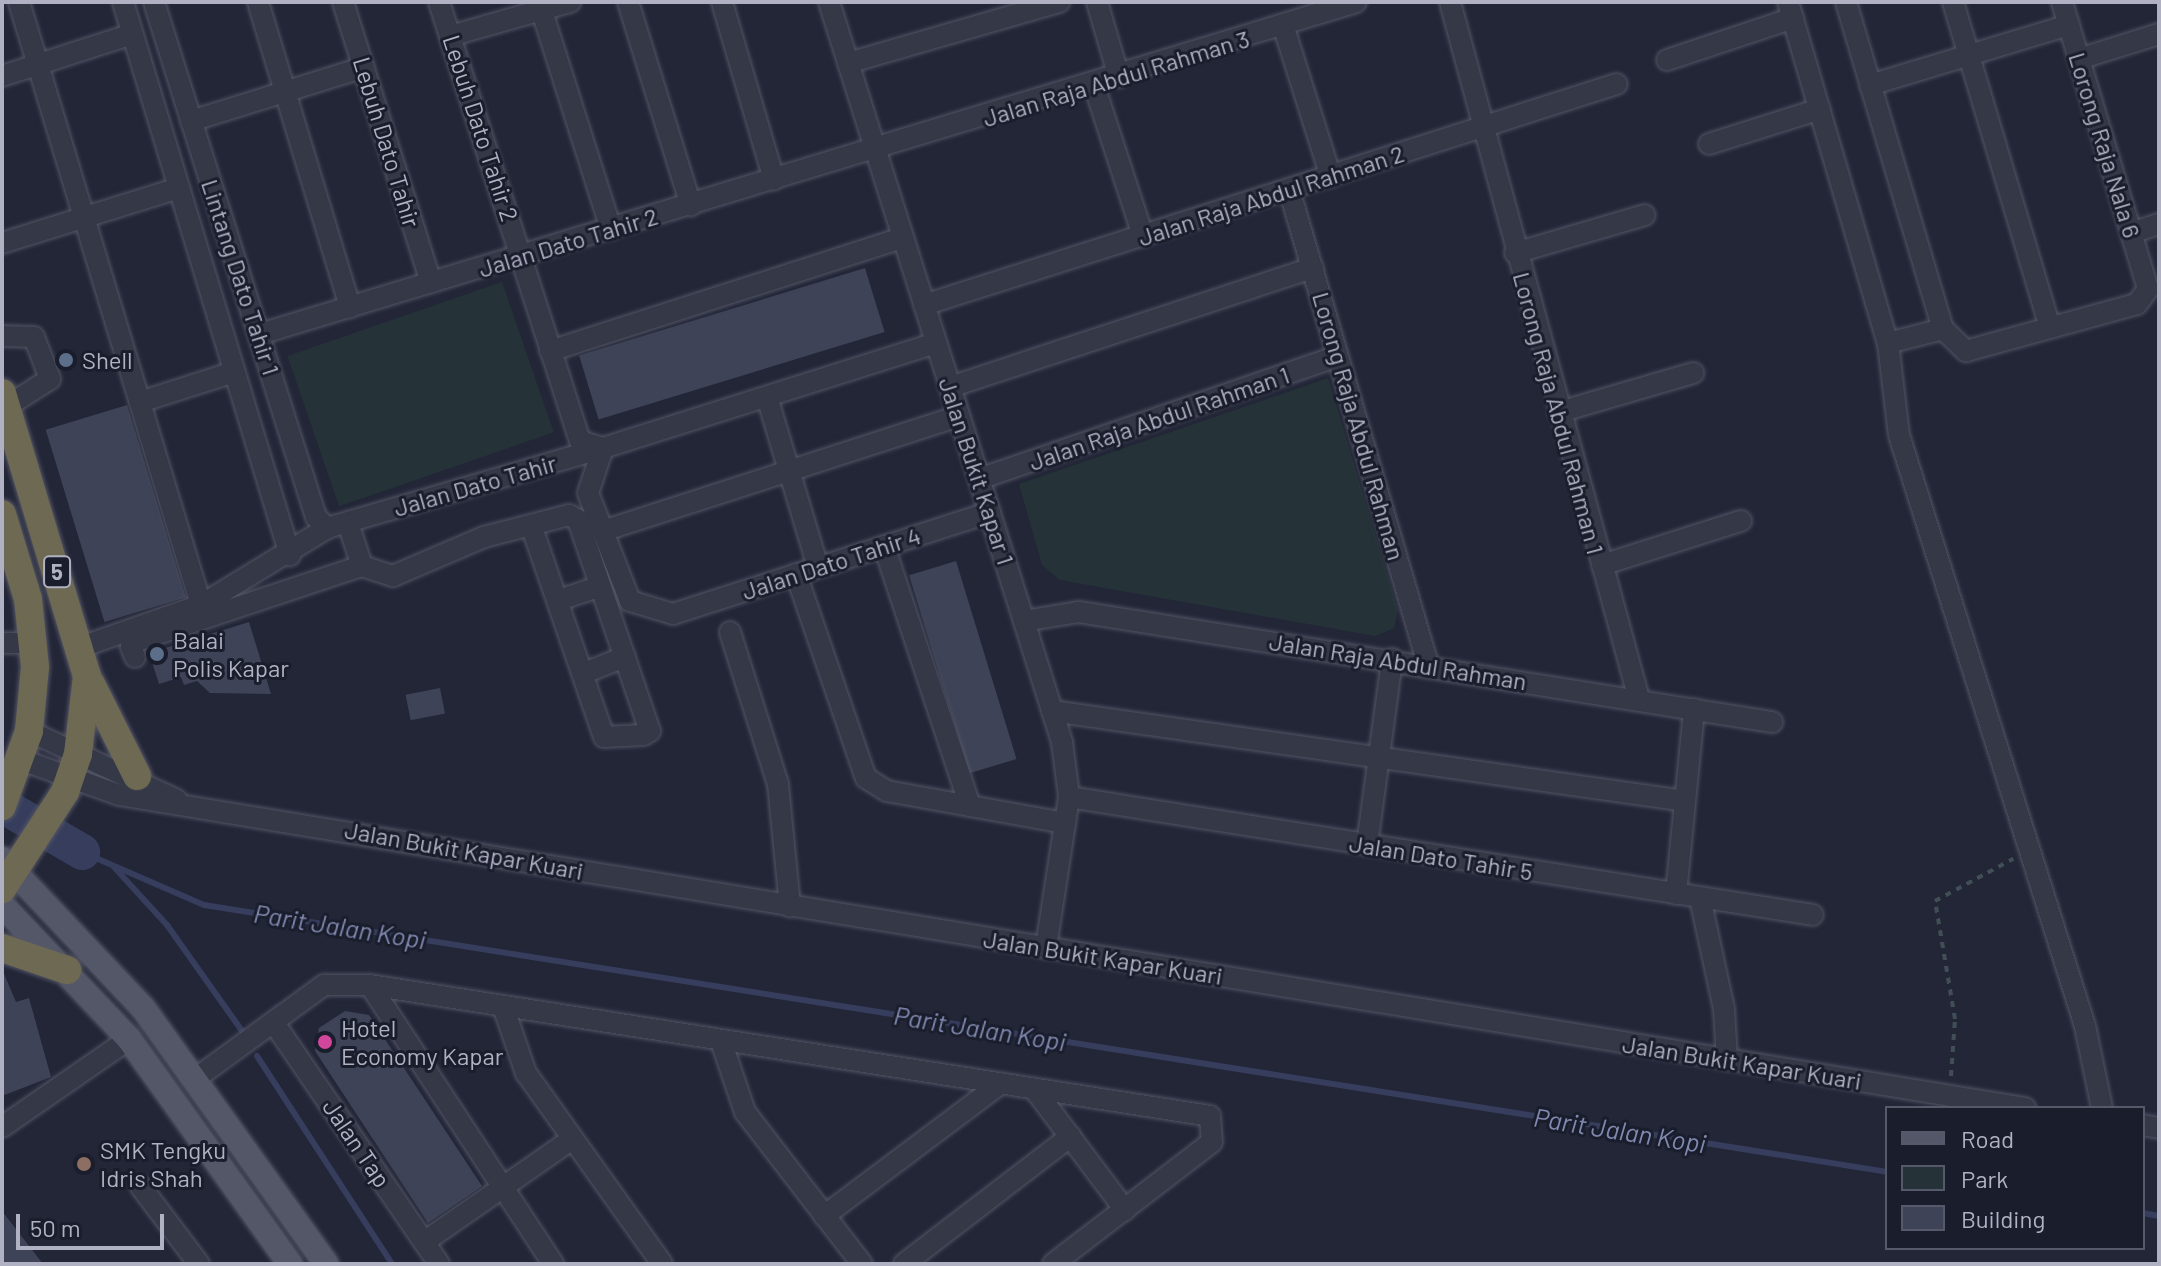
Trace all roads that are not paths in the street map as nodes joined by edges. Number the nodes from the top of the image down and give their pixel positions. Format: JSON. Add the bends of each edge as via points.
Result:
{"nodes":[{"id":1,"x":19,"y":2,"type":"edge"},
{"id":2,"x":123,"y":2,"type":"edge"},
{"id":3,"x":154,"y":2,"type":"edge"},
{"id":4,"x":258,"y":2,"type":"edge"},
{"id":5,"x":343,"y":2,"type":"edge"},
{"id":6,"x":439,"y":2,"type":"edge"},
{"id":7,"x":570,"y":2,"type":"edge"},
{"id":8,"x":628,"y":2,"type":"edge"},
{"id":9,"x":722,"y":2,"type":"edge"},
{"id":10,"x":829,"y":2,"type":"edge"},
{"id":11,"x":1059,"y":2,"type":"edge"},
{"id":12,"x":1097,"y":2,"type":"edge"},
{"id":13,"x":1356,"y":2,"type":"edge"},
{"id":14,"x":1450,"y":2,"type":"edge"},
{"id":15,"x":1846,"y":2,"type":"edge"},
{"id":16,"x":1953,"y":2,"type":"edge"},
{"id":17,"x":2062,"y":2,"type":"edge"},
{"id":18,"x":1334,"y":5,"type":"edge"},
{"id":19,"x":540,"y":6,"type":"edge"},
{"id":20,"x":1790,"y":10,"type":"edge"},
{"id":21,"x":1283,"y":25,"type":"junction"},
{"id":22,"x":2069,"y":25,"type":"junction"},
{"id":23,"x":132,"y":34,"type":"junction"},
{"id":24,"x":2159,"y":34,"type":"edge"},
{"id":25,"x":450,"y":36,"type":"junction"},
{"id":26,"x":1971,"y":55,"type":"junction"},
{"id":27,"x":2079,"y":59,"type":"junction"},
{"id":28,"x":1667,"y":60,"type":"dead end"},
{"id":29,"x":848,"y":63,"type":"junction"},
{"id":30,"x":38,"y":64,"type":"junction"},
{"id":31,"x":364,"y":67,"type":"junction"},
{"id":32,"x":2,"y":76,"type":"edge"},
{"id":33,"x":1119,"y":77,"type":"junction"},
{"id":34,"x":1617,"y":84,"type":"dead end"},
{"id":35,"x":1094,"y":85,"type":"junction"},
{"id":36,"x":1870,"y":85,"type":"junction"},
{"id":37,"x":284,"y":91,"type":"junction"},
{"id":38,"x":1820,"y":109,"type":"junction"},
{"id":39,"x":191,"y":121,"type":"junction"},
{"id":40,"x":1488,"y":125,"type":"junction"},
{"id":41,"x":1709,"y":144,"type":"dead end"},
{"id":42,"x":876,"y":153,"type":"junction"},
{"id":43,"x":1331,"y":177,"type":"junction"},
{"id":44,"x":774,"y":180,"type":"junction"},
{"id":45,"x":179,"y":188,"type":"junction"},
{"id":46,"x":1289,"y":189,"type":"junction"},
{"id":47,"x":691,"y":205,"type":"junction"},
{"id":48,"x":1645,"y":215,"type":"dead end"},
{"id":49,"x":84,"y":217,"type":"junction"},
{"id":50,"x":2159,"y":224,"type":"edge"},
{"id":51,"x":611,"y":229,"type":"junction"},
{"id":52,"x":2131,"y":233,"type":"junction"},
{"id":53,"x":1143,"y":236,"type":"junction"},
{"id":54,"x":903,"y":238,"type":"junction"},
{"id":55,"x":2,"y":243,"type":"edge"},
{"id":56,"x":1515,"y":253,"type":"junction"},
{"id":57,"x":523,"y":255,"type":"junction"},
{"id":58,"x":1313,"y":268,"type":"junction"},
{"id":59,"x":431,"y":283,"type":"junction"},
{"id":60,"x":924,"y":305,"type":"junction"},
{"id":61,"x":350,"y":307,"type":"junction"},
{"id":62,"x":2050,"y":328,"type":"junction"},
{"id":63,"x":1943,"y":329,"type":"junction"},
{"id":64,"x":260,"y":334,"type":"junction"},
{"id":65,"x":2,"y":336,"type":"edge"},
{"id":66,"x":936,"y":343,"type":"junction"},
{"id":67,"x":1888,"y":343,"type":"junction"},
{"id":68,"x":550,"y":351,"type":"junction"},
{"id":69,"x":1338,"y":356,"type":"junction"},
{"id":70,"x":234,"y":372,"type":"junction"},
{"id":71,"x":1693,"y":373,"type":"dead end"},
{"id":72,"x":950,"y":387,"type":"junction"},
{"id":73,"x":767,"y":397,"type":"junction"},
{"id":74,"x":4,"y":400,"type":"edge"},
{"id":75,"x":140,"y":402,"type":"junction"},
{"id":76,"x":1559,"y":412,"type":"junction"},
{"id":77,"x":959,"y":416,"type":"junction"},
{"id":78,"x":603,"y":448,"type":"junction"},
{"id":79,"x":790,"y":471,"type":"junction"},
{"id":80,"x":979,"y":479,"type":"junction"},
{"id":81,"x":990,"y":512,"type":"junction"},
{"id":82,"x":2,"y":514,"type":"edge"},
{"id":83,"x":1741,"y":521,"type":"dead end"},
{"id":84,"x":348,"y":523,"type":"junction"},
{"id":85,"x":327,"y":528,"type":"junction"},
{"id":86,"x":532,"y":528,"type":"junction"},
{"id":87,"x":603,"y":531,"type":"junction"},
{"id":88,"x":884,"y":546,"type":"junction"},
{"id":89,"x":290,"y":555,"type":"junction"},
{"id":90,"x":1602,"y":565,"type":"junction"},
{"id":91,"x":362,"y":566,"type":"junction"},
{"id":92,"x":818,"y":567,"type":"junction"},
{"id":93,"x":796,"y":574,"type":"junction"},
{"id":94,"x":598,"y":587,"type":"junction"},
{"id":95,"x":559,"y":600,"type":"junction"},
{"id":96,"x":201,"y":605,"type":"junction"},
{"id":97,"x":1024,"y":621,"type":"junction"},
{"id":98,"x":730,"y":632,"type":"dead end"},
{"id":99,"x":2,"y":643,"type":"edge"},
{"id":100,"x":35,"y":643,"type":"junction"},
{"id":101,"x":81,"y":647,"type":"junction"},
{"id":102,"x":135,"y":657,"type":"dead end"},
{"id":103,"x":625,"y":657,"type":"junction"},
{"id":104,"x":1392,"y":659,"type":"junction"},
{"id":105,"x":1428,"y":664,"type":"junction"},
{"id":106,"x":584,"y":673,"type":"junction"},
{"id":107,"x":87,"y":676,"type":"junction"},
{"id":108,"x":1639,"y":699,"type":"junction"},
{"id":109,"x":1694,"y":709,"type":"junction"},
{"id":110,"x":1052,"y":711,"type":"junction"},
{"id":111,"x":1772,"y":722,"type":"dead end"},
{"id":112,"x":29,"y":731,"type":"junction"},
{"id":113,"x":1379,"y":760,"type":"junction"},
{"id":114,"x":20,"y":764,"type":"junction"},
{"id":115,"x":71,"y":776,"type":"junction"},
{"id":116,"x":137,"y":776,"type":"junction"},
{"id":117,"x":1069,"y":797,"type":"junction"},
{"id":118,"x":1685,"y":801,"type":"junction"},
{"id":119,"x":181,"y":802,"type":"junction"},
{"id":120,"x":2,"y":806,"type":"edge"},
{"id":121,"x":970,"y":806,"type":"junction"},
{"id":122,"x":1065,"y":823,"type":"junction"},
{"id":123,"x":1367,"y":845,"type":"junction"},
{"id":124,"x":12,"y":870,"type":"edge"},
{"id":125,"x":1676,"y":894,"type":"junction"},
{"id":126,"x":1700,"y":898,"type":"junction"},
{"id":127,"x":2,"y":905,"type":"edge"},
{"id":128,"x":790,"y":906,"type":"junction"},
{"id":129,"x":1813,"y":915,"type":"dead end"},
{"id":130,"x":2,"y":948,"type":"edge"},
{"id":131,"x":1046,"y":948,"type":"junction"},
{"id":132,"x":67,"y":970,"type":"junction"},
{"id":133,"x":370,"y":985,"type":"junction"},
{"id":134,"x":503,"y":1006,"type":"junction"},
{"id":135,"x":274,"y":1023,"type":"junction"},
{"id":136,"x":129,"y":1039,"type":"junction"},
{"id":137,"x":721,"y":1041,"type":"junction"},
{"id":138,"x":1727,"y":1060,"type":"junction"},
{"id":139,"x":195,"y":1079,"type":"junction"},
{"id":140,"x":1000,"y":1084,"type":"junction"},
{"id":141,"x":1035,"y":1090,"type":"junction"},
{"id":142,"x":2011,"y":1106,"type":"edge"},
{"id":143,"x":2101,"y":1106,"type":"edge"},
{"id":144,"x":2,"y":1127,"type":"edge"},
{"id":145,"x":1071,"y":1136,"type":"junction"},
{"id":146,"x":572,"y":1139,"type":"junction"},
{"id":147,"x":141,"y":1187,"type":"dead end"},
{"id":148,"x":503,"y":1187,"type":"junction"},
{"id":149,"x":1125,"y":1210,"type":"junction"},
{"id":150,"x":824,"y":1216,"type":"junction"},
{"id":151,"x":424,"y":1242,"type":"junction"},
{"id":152,"x":199,"y":1264,"type":"edge"},
{"id":153,"x":290,"y":1264,"type":"edge"},
{"id":154,"x":326,"y":1264,"type":"edge"},
{"id":155,"x":439,"y":1264,"type":"edge"},
{"id":156,"x":553,"y":1264,"type":"edge"},
{"id":157,"x":662,"y":1264,"type":"edge"},
{"id":158,"x":862,"y":1264,"type":"edge"},
{"id":159,"x":904,"y":1264,"type":"edge"},
{"id":160,"x":1053,"y":1264,"type":"edge"}],
"edges":[{"from":1,"to":30,"type":"street"},
{"from":2,"to":23,"type":"street"},
{"from":3,"to":39,"type":"street","name":"Lintang Dato Tahir 1"},
{"from":4,"to":37,"type":"street"},
{"from":5,"to":31,"type":"street","name":"Lebuh Dato Tahir"},
{"from":6,"to":25,"type":"street","name":"Lebuh Dato Tahir 2"},
{"from":7,"to":19,"type":"street"},
{"from":8,"to":47,"type":"street"},
{"from":9,"to":44,"type":"street"},
{"from":10,"to":29,"type":"street","name":"Jalan Bukit Kapar 1"},
{"from":11,"to":29,"type":"street"},
{"from":12,"to":33,"type":"street"},
{"from":13,"to":18,"type":"street","name":"Jalan Raja Abdul Rahman 3"},
{"from":14,"to":40,"type":"street","name":"Lorong Raja Abdul Rahman 1"},
{"from":15,"to":36,"type":"street"},
{"from":16,"to":26,"type":"street"},
{"from":17,"to":22,"type":"street","name":"Lorong Raja Nala 6"},
{"from":18,"to":21,"type":"street","name":"Jalan Raja Abdul Rahman 3"},
{"from":19,"to":25,"type":"street"},
{"from":19,"to":51,"type":"street"},
{"from":20,"to":28,"type":"street"},
{"from":20,"to":38,"type":"street"},
{"from":21,"to":33,"type":"street","name":"Jalan Raja Abdul Rahman 3"},
{"from":21,"to":43,"type":"street"},
{"from":22,"to":26,"type":"street"},
{"from":22,"to":27,"type":"street","name":"Lorong Raja Nala 6"},
{"from":23,"to":30,"type":"street"},
{"from":23,"to":45,"type":"street"},
{"from":24,"to":27,"type":"street"},
{"from":25,"to":57,"type":"street","name":"Lebuh Dato Tahir 2"},
{"from":26,"to":36,"type":"street"},
{"from":26,"to":62,"type":"street"},
{"from":27,"to":52,"type":"street","name":"Lorong Raja Nala 6"},
{"from":29,"to":42,"type":"street","name":"Jalan Bukit Kapar 1"},
{"from":30,"to":32,"type":"street"},
{"from":30,"to":49,"type":"street"},
{"from":31,"to":37,"type":"street"},
{"from":31,"to":59,"type":"street","name":"Lebuh Dato Tahir"},
{"from":33,"to":35,"type":"street","name":"Jalan Raja Abdul Rahman 3"},
{"from":34,"to":40,"type":"street","name":"Jalan Raja Abdul Rahman 2"},
{"from":35,"to":42,"type":"street","name":"Jalan Raja Abdul Rahman 3"},
{"from":35,"to":53,"type":"street"},
{"from":36,"to":63,"type":"street"},
{"from":37,"to":39,"type":"street"},
{"from":37,"to":61,"type":"street"},
{"from":38,"to":41,"type":"street"},
{"from":38,"to":67,"type":"street"},
{"from":39,"to":64,"type":"street","name":"Lintang Dato Tahir 1"},
{"from":40,"to":43,"type":"street","name":"Jalan Raja Abdul Rahman 2"},
{"from":40,"to":56,"type":"street","name":"Lorong Raja Abdul Rahman 1"},
{"from":42,"to":44,"type":"street","name":"Jalan Dato Tahir 2"},
{"from":42,"to":54,"type":"street","name":"Jalan Bukit Kapar 1"},
{"from":43,"to":46,"type":"street","name":"Jalan Raja Abdul Rahman 2"},
{"from":44,"to":47,"type":"street","name":"Jalan Dato Tahir 2"},
{"from":45,"to":49,"type":"street"},
{"from":45,"to":70,"type":"street"},
{"from":46,"to":53,"type":"street","name":"Jalan Raja Abdul Rahman 2"},
{"from":46,"to":58,"type":"street","name":"Lorong Raja Abdul Rahman"},
{"from":47,"to":51,"type":"street","name":"Jalan Dato Tahir 2"},
{"from":48,"to":56,"type":"street"},
{"from":49,"to":55,"type":"street"},
{"from":49,"to":75,"type":"street"},
{"from":50,"to":52,"type":"street"},
{"from":51,"to":57,"type":"street","name":"Jalan Dato Tahir 2"},
{"from":52,"to":62,"type":"street","name":"Lorong Raja Nala 6","via":[[2148,289],[2137,304]]},
{"from":53,"to":60,"type":"street","name":"Jalan Raja Abdul Rahman 2"},
{"from":54,"to":60,"type":"street","name":"Jalan Bukit Kapar 1"},
{"from":54,"to":68,"type":"street"},
{"from":56,"to":76,"type":"street","name":"Lorong Raja Abdul Rahman 1"},
{"from":57,"to":59,"type":"street","name":"Jalan Dato Tahir 2"},
{"from":57,"to":68,"type":"street","name":"Lebuh Dato Tahir 2"},
{"from":58,"to":69,"type":"street","name":"Lorong Raja Abdul Rahman"},
{"from":58,"to":72,"type":"street"},
{"from":59,"to":61,"type":"street","name":"Jalan Dato Tahir 2"},
{"from":60,"to":66,"type":"street","name":"Jalan Bukit Kapar 1"},
{"from":61,"to":64,"type":"street","name":"Jalan Dato Tahir 2"},
{"from":62,"to":63,"type":"street","via":[[1966,351]]},
{"from":63,"to":67,"type":"street"},
{"from":64,"to":85,"type":"street","name":"Lintang Dato Tahir 1","via":[[316,517]]},
{"from":65,"to":74,"type":"street","via":[[34,337],[50,379]]},
{"from":66,"to":72,"type":"street","name":"Jalan Bukit Kapar 1"},
{"from":66,"to":73,"type":"street","name":"Jalan Dato Tahir"},
{"from":67,"to":143,"type":"street","via":[[1899,435],[2030,852]]},
{"from":68,"to":78,"type":"street","name":"Lebuh Dato Tahir 2","via":[[570,428],[580,441]]},
{"from":69,"to":80,"type":"street","name":"Jalan Raja Abdul Rahman 1"},
{"from":69,"to":105,"type":"street","name":"Lorong Raja Abdul Rahman"},
{"from":70,"to":75,"type":"street"},
{"from":70,"to":89,"type":"street"},
{"from":71,"to":76,"type":"street"},
{"from":72,"to":77,"type":"street","name":"Jalan Bukit Kapar 1"},
{"from":73,"to":78,"type":"street","name":"Jalan Dato Tahir"},
{"from":73,"to":79,"type":"street"},
{"from":74,"to":101,"type":"highway","number":"5"},
{"from":75,"to":96,"type":"street"},
{"from":76,"to":90,"type":"street","name":"Lorong Raja Abdul Rahman 1"},
{"from":77,"to":79,"type":"street"},
{"from":77,"to":80,"type":"street","name":"Jalan Bukit Kapar 1"},
{"from":78,"to":84,"type":"street","name":"Jalan Dato Tahir"},
{"from":78,"to":87,"type":"street","via":[[588,493]]},
{"from":79,"to":87,"type":"street"},
{"from":79,"to":92,"type":"street"},
{"from":80,"to":81,"type":"street","name":"Jalan Bukit Kapar 1"},
{"from":81,"to":88,"type":"street","name":"Jalan Dato Tahir 4"},
{"from":81,"to":97,"type":"street","name":"Jalan Bukit Kapar 1"},
{"from":82,"to":100,"type":"highway","number":"5"},
{"from":83,"to":90,"type":"street"},
{"from":84,"to":85,"type":"street"},
{"from":84,"to":91,"type":"street"},
{"from":85,"to":89,"type":"street"},
{"from":86,"to":91,"type":"street","via":[[484,537],[393,576]]},
{"from":86,"to":94,"type":"street","via":[[569,515],[578,520]]},
{"from":86,"to":95,"type":"street"},
{"from":87,"to":93,"type":"street","name":"Jalan Dato Tahir 4","via":[[630,601],[673,614]]},
{"from":88,"to":92,"type":"street","name":"Jalan Dato Tahir 4"},
{"from":88,"to":121,"type":"street"},
{"from":89,"to":96,"type":"street"},
{"from":90,"to":108,"type":"street","name":"Lorong Raja Abdul Rahman 1"},
{"from":91,"to":102,"type":"street","via":[[139,640],[131,647]]},
{"from":92,"to":93,"type":"street","name":"Jalan Dato Tahir 4"},
{"from":93,"to":121,"type":"street","via":[[866,778],[887,791]]},
{"from":94,"to":95,"type":"street"},
{"from":94,"to":103,"type":"street"},
{"from":95,"to":106,"type":"street"},
{"from":96,"to":101,"type":"street"},
{"from":97,"to":104,"type":"street","name":"Jalan Raja Abdul Rahman","via":[[1079,612]]},
{"from":97,"to":110,"type":"street","name":"Jalan Bukit Kapar 1"},
{"from":98,"to":128,"type":"street","via":[[778,784]]},
{"from":99,"to":100,"type":"street"},
{"from":100,"to":112,"type":"highway","number":"5"},
{"from":101,"to":107,"type":"highway","number":"5"},
{"from":103,"to":106,"type":"street"},
{"from":103,"to":106,"type":"street","via":[[650,731],[643,735],[604,737]]},
{"from":104,"to":105,"type":"street","name":"Jalan Raja Abdul Rahman"},
{"from":104,"to":113,"type":"street"},
{"from":105,"to":108,"type":"street","name":"Jalan Raja Abdul Rahman"},
{"from":107,"to":115,"type":"highway","number":"5"},
{"from":107,"to":116,"type":"highway","via":[[115,745]]},
{"from":108,"to":109,"type":"street","name":"Jalan Raja Abdul Rahman"},
{"from":109,"to":111,"type":"street","name":"Jalan Raja Abdul Rahman"},
{"from":109,"to":118,"type":"street"},
{"from":110,"to":113,"type":"street"},
{"from":110,"to":117,"type":"street","name":"Jalan Bukit Kapar 1"},
{"from":112,"to":114,"type":"highway","number":"5"},
{"from":112,"to":115,"type":"street","name":"Jalan Bukit Kapar Kuari"},
{"from":113,"to":118,"type":"street"},
{"from":113,"to":123,"type":"street"},
{"from":114,"to":115,"type":"street","name":"Jalan Bukit Kapar Kuari"},
{"from":114,"to":120,"type":"highway","number":"5"},
{"from":115,"to":116,"type":"street","name":"Jalan Bukit Kapar Kuari"},
{"from":115,"to":119,"type":"street","name":"Jalan Bukit Kapar Kuari"},
{"from":115,"to":124,"type":"highway","number":"5"},
{"from":116,"to":119,"type":"street","name":"Jalan Bukit Kapar Kuari"},
{"from":117,"to":122,"type":"street","name":"Jalan Bukit Kapar 1"},
{"from":117,"to":123,"type":"street","name":"Jalan Dato Tahir 5"},
{"from":118,"to":125,"type":"street"},
{"from":119,"to":128,"type":"street","name":"Jalan Bukit Kapar Kuari"},
{"from":121,"to":122,"type":"street"},
{"from":122,"to":131,"type":"street","name":"Jalan Bukit Kapar 1"},
{"from":123,"to":125,"type":"street","name":"Jalan Dato Tahir 5"},
{"from":124,"to":139,"type":"main road","via":[[143,1008]]},
{"from":125,"to":126,"type":"street","name":"Jalan Dato Tahir 5"},
{"from":126,"to":129,"type":"street","name":"Jalan Dato Tahir 5"},
{"from":126,"to":138,"type":"street","via":[[1724,1009]]},
{"from":127,"to":132,"type":"main road"},
{"from":128,"to":131,"type":"street","name":"Jalan Bukit Kapar Kuari"},
{"from":130,"to":132,"type":"highway"},
{"from":131,"to":138,"type":"street","name":"Jalan Bukit Kapar Kuari"},
{"from":132,"to":136,"type":"main road"},
{"from":133,"to":134,"type":"street"},
{"from":133,"to":135,"type":"street","via":[[324,985]]},
{"from":133,"to":148,"type":"street"},
{"from":134,"to":137,"type":"street"},
{"from":134,"to":146,"type":"street","via":[[526,1073]]},
{"from":135,"to":139,"type":"street"},
{"from":135,"to":151,"type":"street","name":"Jalan Tap"},
{"from":136,"to":144,"type":"street"},
{"from":136,"to":153,"type":"main road"},
{"from":137,"to":140,"type":"street"},
{"from":137,"to":150,"type":"street","via":[[745,1112]]},
{"from":138,"to":142,"type":"street","name":"Jalan Bukit Kapar Kuari"},
{"from":139,"to":154,"type":"main road"},
{"from":140,"to":141,"type":"street"},
{"from":140,"to":150,"type":"street"},
{"from":141,"to":145,"type":"street"},
{"from":141,"to":149,"type":"street","via":[[1210,1116],[1212,1142]]},
{"from":145,"to":149,"type":"street"},
{"from":145,"to":159,"type":"street"},
{"from":146,"to":148,"type":"street"},
{"from":146,"to":157,"type":"street"},
{"from":147,"to":152,"type":"street"},
{"from":148,"to":151,"type":"street"},
{"from":148,"to":156,"type":"street"},
{"from":149,"to":160,"type":"street"},
{"from":150,"to":158,"type":"street"},
{"from":151,"to":155,"type":"street","name":"Jalan Tap"}]}
